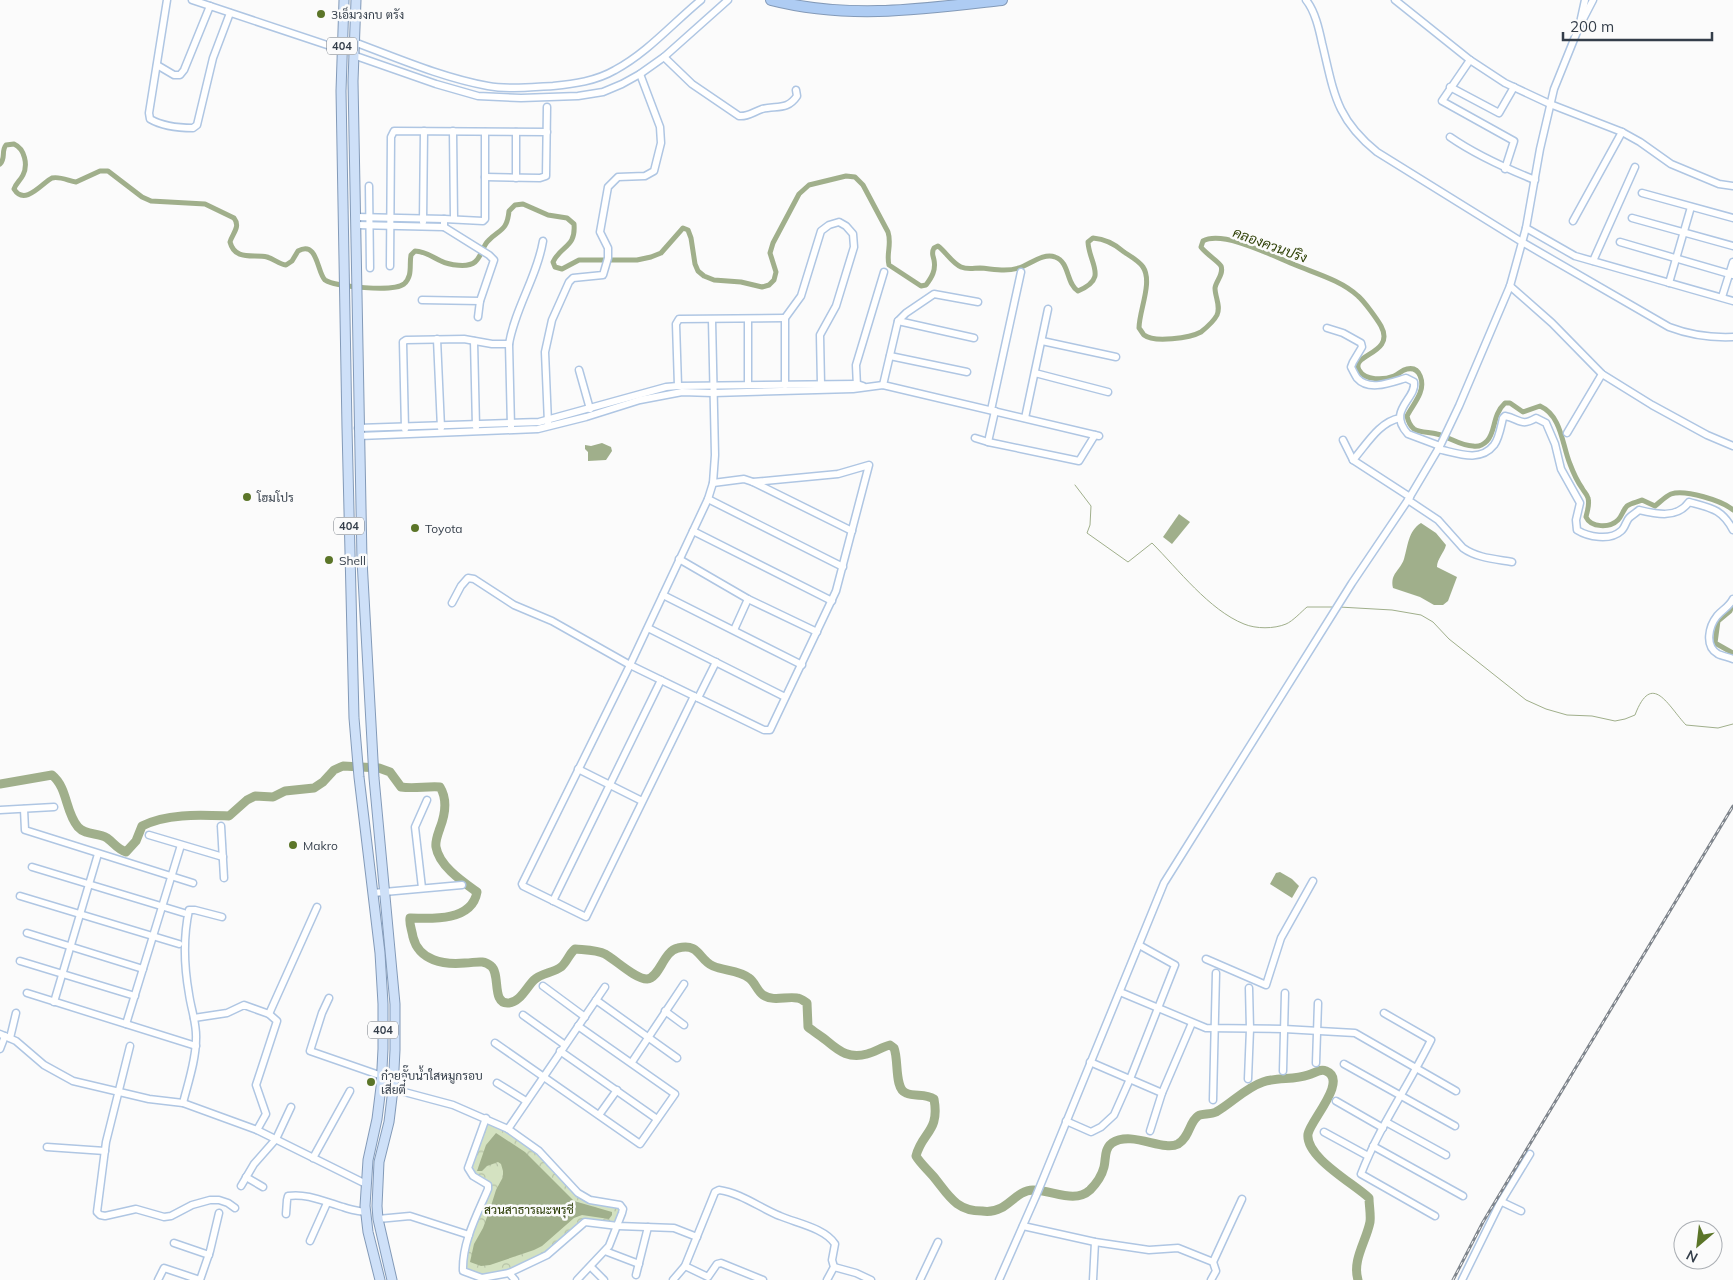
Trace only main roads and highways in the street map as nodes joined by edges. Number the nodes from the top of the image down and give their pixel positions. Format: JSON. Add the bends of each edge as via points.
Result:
{"nodes":[{"id":1,"x":344,"y":0,"type":"edge"},
{"id":2,"x":356,"y":0,"type":"edge"},
{"id":3,"x":771,"y":0,"type":"edge"},
{"id":4,"x":1002,"y":0,"type":"edge"},
{"id":5,"x":354,"y":42,"type":"junction"},
{"id":6,"x":342,"y":50,"type":"junction"},
{"id":7,"x":353,"y":55,"type":"junction"},
{"id":8,"x":380,"y":1280,"type":"edge"},
{"id":9,"x":392,"y":1280,"type":"edge"}],
"edges":[{"from":1,"to":6,"type":"main road","number":"404"},
{"from":2,"to":5,"type":"main road","number":"404"},
{"from":3,"to":4,"type":"highway","via":[[822,10],[866,12]]},
{"from":5,"to":6,"type":"main road"},
{"from":5,"to":7,"type":"main road","number":"404"},
{"from":6,"to":7,"type":"main road"},
{"from":6,"to":8,"type":"main road","number":"404","via":[[351,622],[357,761],[383,1004],[382,1076],[368,1160],[366,1212]]},
{"from":7,"to":9,"type":"main road","number":"404","via":[[362,560],[374,778],[395,1004],[392,1089],[389,1122],[379,1162],[378,1219]]}]}
